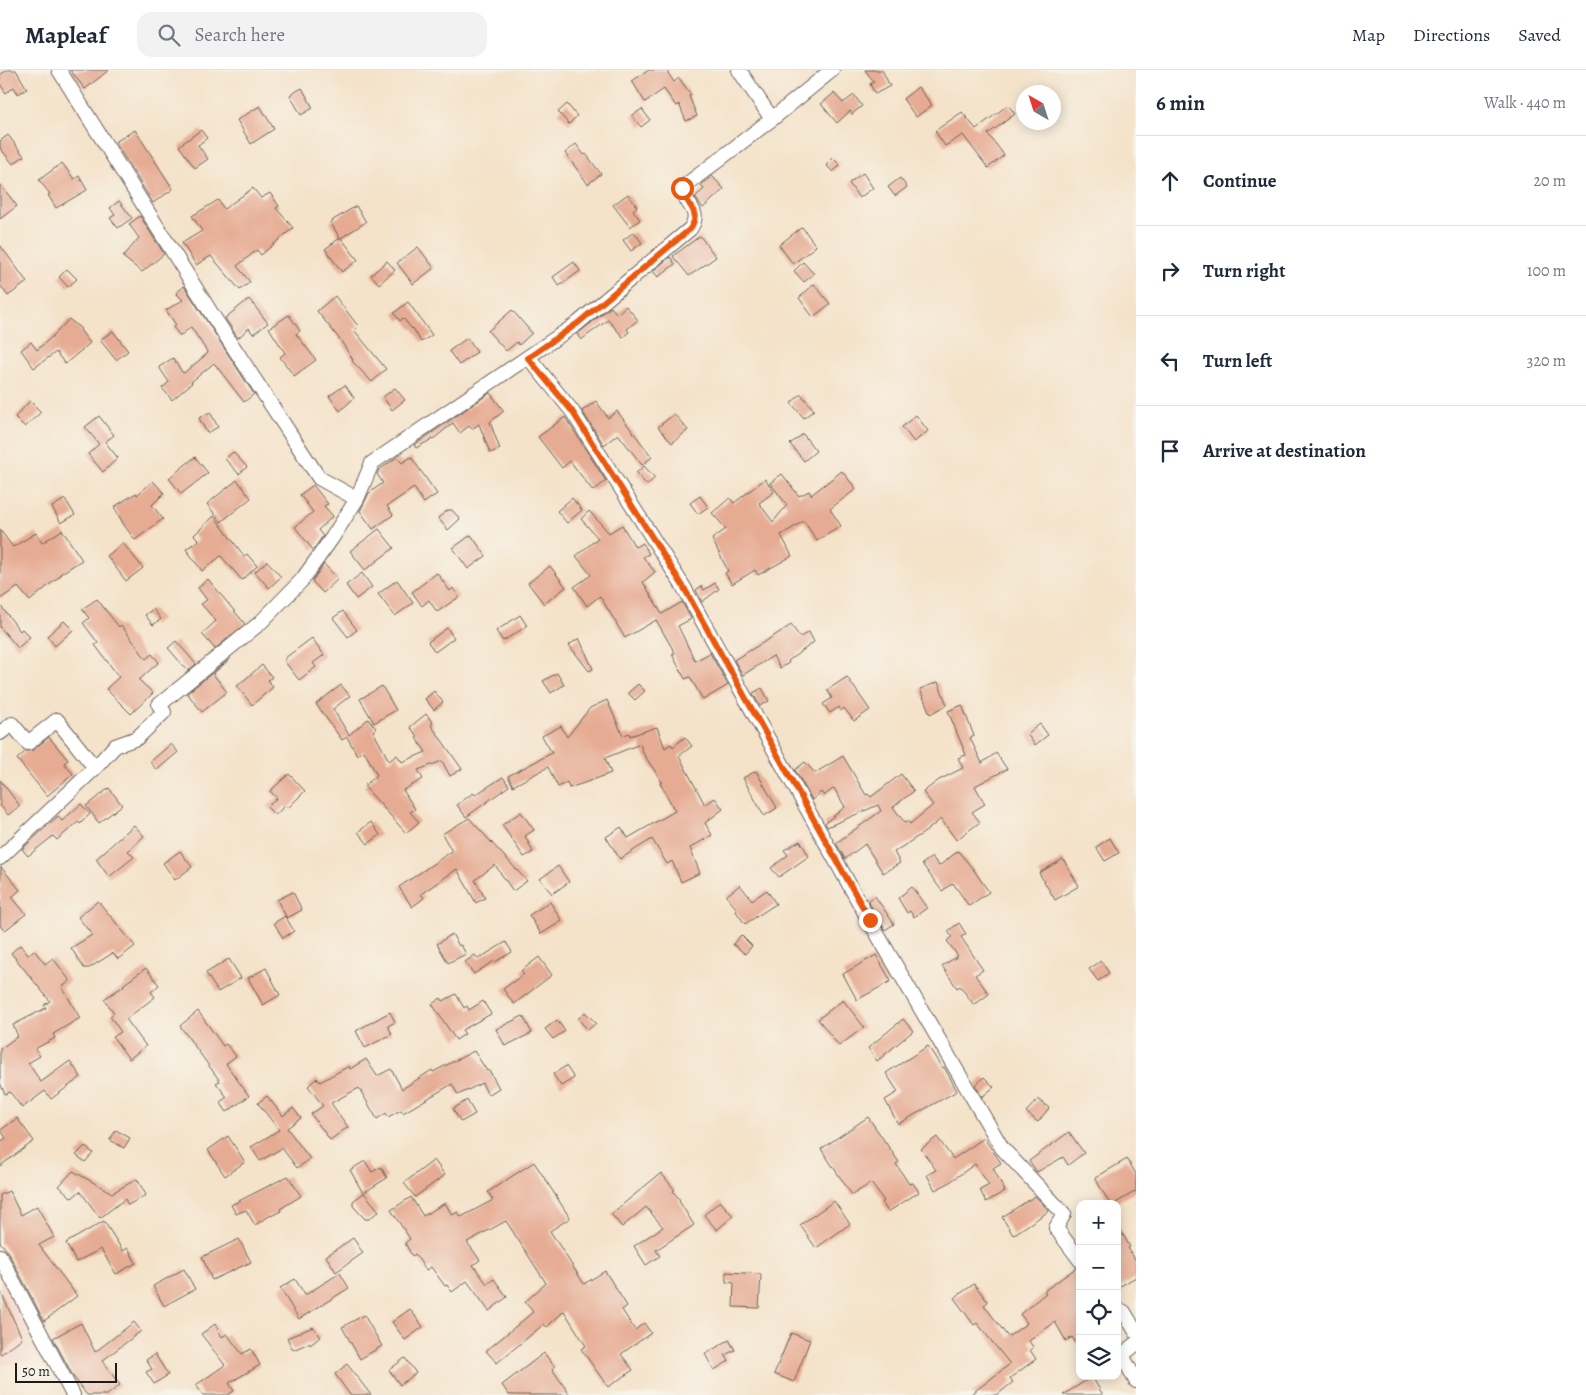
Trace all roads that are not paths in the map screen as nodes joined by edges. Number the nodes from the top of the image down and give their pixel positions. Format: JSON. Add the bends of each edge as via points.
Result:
{"nodes":[{"id":1,"x":59,"y":70,"type":"edge"},
{"id":2,"x":740,"y":70,"type":"edge"},
{"id":3,"x":832,"y":70,"type":"edge"},
{"id":4,"x":772,"y":119,"type":"junction"},
{"id":5,"x":528,"y":358,"type":"junction"},
{"id":6,"x":356,"y":499,"type":"junction"},
{"id":7,"x":0,"y":733,"type":"edge"},
{"id":8,"x":95,"y":768,"type":"junction"},
{"id":9,"x":0,"y":858,"type":"edge"},
{"id":10,"x":1076,"y":1255,"type":"edge"},
{"id":11,"x":0,"y":1256,"type":"edge"},
{"id":12,"x":1121,"y":1311,"type":"edge"},
{"id":13,"x":1136,"y":1332,"type":"edge"},
{"id":14,"x":1136,"y":1344,"type":"edge"},
{"id":15,"x":1136,"y":1381,"type":"edge"},
{"id":16,"x":72,"y":1395,"type":"edge"}],
"edges":[{"from":1,"to":6,"type":"street","via":[[319,478]]},
{"from":2,"to":4,"type":"street"},
{"from":3,"to":4,"type":"street"},
{"from":4,"to":5,"type":"street","via":[[682,188],[683,196],[695,213],[696,221],[690,229],[578,323]]},
{"from":5,"to":6,"type":"street","via":[[372,463]]},
{"from":5,"to":10,"type":"street","via":[[572,411],[683,586],[1002,1148],[1064,1214],[1056,1228]]},
{"from":6,"to":8,"type":"street","via":[[302,580],[260,623],[159,705],[164,712],[137,738],[115,746]]},
{"from":7,"to":8,"type":"street","via":[[12,724],[28,743],[57,720]]},
{"from":8,"to":9,"type":"street"},
{"from":11,"to":16,"type":"street"},
{"from":12,"to":13,"type":"street"},
{"from":14,"to":15,"type":"street","via":[[1122,1355]]}]}
